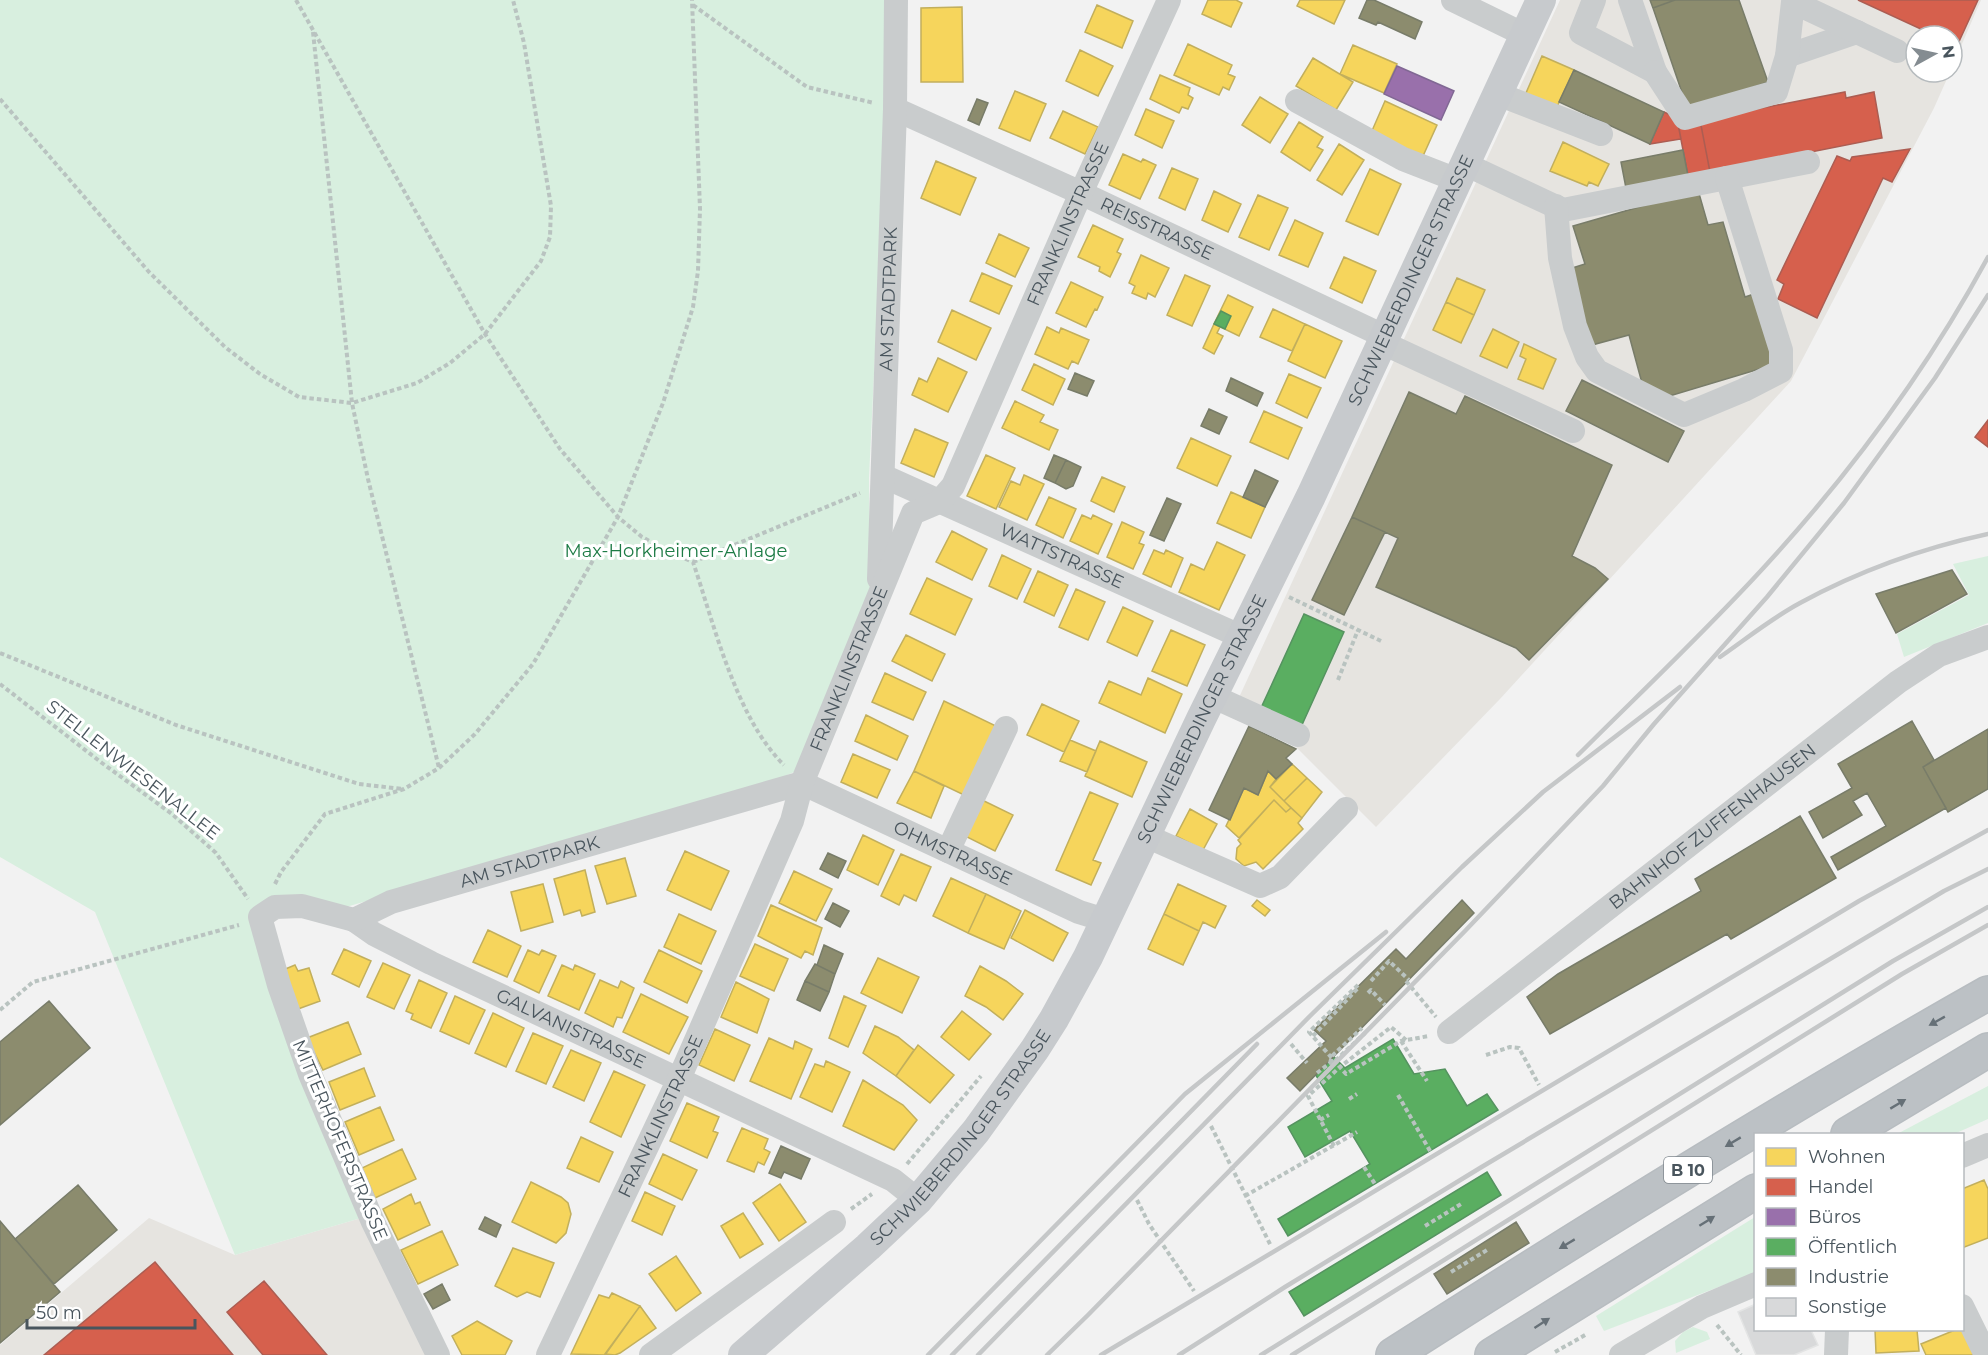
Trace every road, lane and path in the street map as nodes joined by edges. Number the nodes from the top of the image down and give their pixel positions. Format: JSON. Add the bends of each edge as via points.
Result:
{"nodes":[{"id":1,"x":296,"y":0,"type":"edge"},
{"id":2,"x":513,"y":0,"type":"edge"},
{"id":3,"x":896,"y":0,"type":"edge"},
{"id":4,"x":1169,"y":0,"type":"edge"},
{"id":5,"x":1541,"y":0,"type":"edge"},
{"id":6,"x":1594,"y":0,"type":"edge"},
{"id":7,"x":1630,"y":0,"type":"edge"},
{"id":8,"x":693,"y":2,"type":"edge"},
{"id":9,"x":1460,"y":2,"type":"edge"},
{"id":10,"x":313,"y":28,"type":"junction"},
{"id":11,"x":1857,"y":32,"type":"junction"},
{"id":12,"x":1525,"y":35,"type":"junction"},
{"id":13,"x":1897,"y":51,"type":"dead end"},
{"id":14,"x":1787,"y":56,"type":"junction"},
{"id":15,"x":1655,"y":72,"type":"junction"},
{"id":16,"x":1498,"y":94,"type":"junction"},
{"id":17,"x":0,"y":99,"type":"edge"},
{"id":18,"x":860,"y":99,"type":"dead end"},
{"id":19,"x":1297,"y":101,"type":"dead end"},
{"id":20,"x":895,"y":109,"type":"junction"},
{"id":21,"x":1601,"y":134,"type":"dead end"},
{"id":22,"x":1808,"y":162,"type":"dead end"},
{"id":23,"x":1461,"y":172,"type":"junction"},
{"id":24,"x":1727,"y":178,"type":"junction"},
{"id":25,"x":1082,"y":193,"type":"junction"},
{"id":26,"x":1556,"y":206,"type":"junction"},
{"id":27,"x":485,"y":334,"type":"junction"},
{"id":28,"x":1385,"y":340,"type":"junction"},
{"id":29,"x":352,"y":403,"type":"junction"},
{"id":30,"x":1573,"y":431,"type":"dead end"},
{"id":31,"x":883,"y":479,"type":"junction"},
{"id":32,"x":939,"y":502,"type":"junction"},
{"id":33,"x":618,"y":517,"type":"junction"},
{"id":34,"x":693,"y":562,"type":"junction"},
{"id":35,"x":1266,"y":586,"type":"junction"},
{"id":36,"x":879,"y":596,"type":"junction"},
{"id":37,"x":1358,"y":630,"type":"junction"},
{"id":38,"x":1242,"y":637,"type":"junction"},
{"id":39,"x":1988,"y":637,"type":"edge"},
{"id":40,"x":1381,"y":641,"type":"dead end"},
{"id":41,"x":0,"y":653,"type":"edge"},
{"id":42,"x":1338,"y":680,"type":"dead end"},
{"id":43,"x":1,"y":686,"type":"edge"},
{"id":44,"x":1212,"y":696,"type":"junction"},
{"id":45,"x":1006,"y":728,"type":"dead end"},
{"id":46,"x":1298,"y":735,"type":"dead end"},
{"id":47,"x":440,"y":768,"type":"junction"},
{"id":48,"x":802,"y":783,"type":"junction"},
{"id":49,"x":404,"y":789,"type":"junction"},
{"id":50,"x":1346,"y":809,"type":"dead end"},
{"id":51,"x":1146,"y":836,"type":"junction"},
{"id":52,"x":948,"y":851,"type":"junction"},
{"id":53,"x":260,"y":917,"type":"junction"},
{"id":54,"x":354,"y":920,"type":"junction"},
{"id":55,"x":1105,"y":920,"type":"junction"},
{"id":56,"x":1371,"y":981,"type":"dead end"},
{"id":57,"x":1358,"y":986,"type":"dead end"},
{"id":58,"x":1368,"y":993,"type":"dead end"},
{"id":59,"x":1988,"y":993,"type":"edge"},
{"id":60,"x":1385,"y":1005,"type":"dead end"},
{"id":61,"x":0,"y":1010,"type":"edge"},
{"id":62,"x":1362,"y":1028,"type":"dead end"},
{"id":63,"x":1449,"y":1032,"type":"junction"},
{"id":64,"x":1365,"y":1033,"type":"dead end"},
{"id":65,"x":1404,"y":1041,"type":"junction"},
{"id":66,"x":1291,"y":1044,"type":"dead end"},
{"id":67,"x":1988,"y":1050,"type":"edge"},
{"id":68,"x":1486,"y":1055,"type":"dead end"},
{"id":69,"x":1332,"y":1056,"type":"junction"},
{"id":70,"x":1335,"y":1061,"type":"junction"},
{"id":71,"x":1307,"y":1063,"type":"dead end"},
{"id":72,"x":1330,"y":1063,"type":"junction"},
{"id":73,"x":1340,"y":1067,"type":"junction"},
{"id":74,"x":987,"y":1068,"type":"dead end"},
{"id":75,"x":1317,"y":1073,"type":"dead end"},
{"id":76,"x":679,"y":1079,"type":"junction"},
{"id":77,"x":1427,"y":1081,"type":"dead end"},
{"id":78,"x":1539,"y":1085,"type":"dead end"},
{"id":79,"x":1357,"y":1094,"type":"dead end"},
{"id":80,"x":1398,"y":1095,"type":"dead end"},
{"id":81,"x":1349,"y":1099,"type":"dead end"},
{"id":82,"x":1329,"y":1115,"type":"dead end"},
{"id":83,"x":1320,"y":1120,"type":"junction"},
{"id":84,"x":1211,"y":1126,"type":"dead end"},
{"id":85,"x":1357,"y":1132,"type":"dead end"},
{"id":86,"x":1850,"y":1133,"type":"edge"},
{"id":87,"x":1988,"y":1145,"type":"edge"},
{"id":88,"x":1334,"y":1146,"type":"junction"},
{"id":89,"x":1430,"y":1151,"type":"dead end"},
{"id":90,"x":1964,"y":1155,"type":"edge"},
{"id":91,"x":1364,"y":1167,"type":"dead end"},
{"id":92,"x":893,"y":1180,"type":"junction"},
{"id":93,"x":1375,"y":1184,"type":"dead end"},
{"id":94,"x":1754,"y":1192,"type":"edge"},
{"id":95,"x":1245,"y":1196,"type":"junction"},
{"id":96,"x":918,"y":1200,"type":"junction"},
{"id":97,"x":1137,"y":1200,"type":"dead end"},
{"id":98,"x":1461,"y":1204,"type":"dead end"},
{"id":99,"x":834,"y":1222,"type":"joint"},
{"id":100,"x":1425,"y":1226,"type":"dead end"},
{"id":101,"x":1271,"y":1246,"type":"dead end"},
{"id":102,"x":1487,"y":1250,"type":"dead end"},
{"id":103,"x":1451,"y":1272,"type":"dead end"},
{"id":104,"x":1754,"y":1284,"type":"edge"},
{"id":105,"x":1194,"y":1291,"type":"dead end"},
{"id":106,"x":1702,"y":1307,"type":"junction"},
{"id":107,"x":1964,"y":1310,"type":"edge"},
{"id":108,"x":1587,"y":1334,"type":"dead end"},
{"id":109,"x":1555,"y":1352,"type":"dead end"},
{"id":110,"x":438,"y":1355,"type":"edge"},
{"id":111,"x":548,"y":1355,"type":"edge"},
{"id":112,"x":651,"y":1355,"type":"edge"},
{"id":113,"x":743,"y":1355,"type":"edge"},
{"id":114,"x":1393,"y":1355,"type":"edge"},
{"id":115,"x":1492,"y":1355,"type":"edge"},
{"id":116,"x":1621,"y":1355,"type":"edge"},
{"id":117,"x":1741,"y":1355,"type":"edge"},
{"id":118,"x":1986,"y":1355,"type":"edge"}],
"edges":[{"from":1,"to":10,"type":"path"},
{"from":2,"to":27,"type":"path","via":[[544,163],[550,237],[541,261]]},
{"from":3,"to":20,"type":"street","name":"AM STADTPARK"},
{"from":4,"to":25,"type":"street","name":"FRANKLINSTRASSE"},
{"from":5,"to":12,"type":"main road","name":"SCHWIEBERDINGER STRASSE"},
{"from":6,"to":15,"type":"street","via":[[1581,33]]},
{"from":7,"to":15,"type":"street"},
{"from":8,"to":18,"type":"path","via":[[807,87]]},
{"from":8,"to":33,"type":"path","via":[[700,209],[697,280],[693,307],[663,403]]},
{"from":9,"to":12,"type":"street"},
{"from":10,"to":27,"type":"path"},
{"from":10,"to":29,"type":"path"},
{"from":11,"to":13,"type":"street"},
{"from":11,"to":14,"type":"street"},
{"from":11,"to":14,"type":"street","via":[[1792,2]]},
{"from":12,"to":16,"type":"main road","name":"SCHWIEBERDINGER STRASSE"},
{"from":14,"to":15,"type":"street","via":[[1776,92],[1685,118]]},
{"from":16,"to":21,"type":"street"},
{"from":16,"to":23,"type":"main road","name":"SCHWIEBERDINGER STRASSE"},
{"from":17,"to":29,"type":"path","via":[[149,272],[225,346],[260,374],[299,397]]},
{"from":19,"to":23,"type":"street","via":[[1403,159]]},
{"from":20,"to":25,"type":"street","name":"REISSTRASSE"},
{"from":20,"to":31,"type":"street","name":"AM STADTPARK"},
{"from":22,"to":24,"type":"street"},
{"from":23,"to":26,"type":"street"},
{"from":23,"to":28,"type":"main road","name":"SCHWIEBERDINGER STRASSE"},
{"from":24,"to":26,"type":"street","via":[[1563,210]]},
{"from":24,"to":26,"type":"street","via":[[1781,350],[1781,371],[1684,415],[1597,371],[1587,357],[1575,326],[1560,258]]},
{"from":25,"to":28,"type":"street","name":"REISSTRASSE"},
{"from":25,"to":32,"type":"street","name":"FRANKLINSTRASSE","via":[[953,486]]},
{"from":27,"to":29,"type":"path","via":[[450,363],[417,383]]},
{"from":27,"to":33,"type":"path","via":[[560,449]]},
{"from":28,"to":30,"type":"street","name":"REISSTRASSE"},
{"from":28,"to":35,"type":"main road","name":"SCHWIEBERDINGER STRASSE"},
{"from":29,"to":47,"type":"path"},
{"from":31,"to":32,"type":"street","name":"WATTSTRASSE"},
{"from":31,"to":34,"type":"path","via":[[849,499]]},
{"from":31,"to":36,"type":"street","name":"AM STADTPARK"},
{"from":32,"to":36,"type":"street","name":"FRANKLINSTRASSE","via":[[913,513]]},
{"from":32,"to":38,"type":"street","name":"WATTSTRASSE"},
{"from":33,"to":34,"type":"path","via":[[642,537]]},
{"from":33,"to":47,"type":"path","via":[[533,664],[475,734]]},
{"from":34,"to":48,"type":"path","via":[[730,673],[748,711],[771,752]]},
{"from":35,"to":37,"type":"path"},
{"from":35,"to":38,"type":"main road","name":"SCHWIEBERDINGER STRASSE"},
{"from":36,"to":48,"type":"street","name":"FRANKLINSTRASSE"},
{"from":37,"to":40,"type":"path"},
{"from":37,"to":42,"type":"path"},
{"from":38,"to":44,"type":"main road","name":"SCHWIEBERDINGER STRASSE"},
{"from":39,"to":63,"type":"street","name":"BAHNHOF ZUFFENHAUSEN","via":[[1939,655],[1898,682]]},
{"from":41,"to":49,"type":"path","via":[[176,725],[359,784]]},
{"from":43,"to":53,"type":"path","name":"STELLENWIESENALLEE","via":[[172,814],[216,852]]},
{"from":44,"to":46,"type":"street"},
{"from":44,"to":51,"type":"main road","name":"SCHWIEBERDINGER STRASSE"},
{"from":45,"to":52,"type":"street"},
{"from":47,"to":49,"type":"path"},
{"from":48,"to":52,"type":"street","name":"OHMSTRASSE"},
{"from":48,"to":54,"type":"street","name":"AM STADTPARK","via":[[391,902]]},
{"from":48,"to":76,"type":"street","name":"FRANKLINSTRASSE","via":[[792,821]]},
{"from":49,"to":53,"type":"path","via":[[325,814],[281,872]]},
{"from":50,"to":51,"type":"street","via":[[1280,878],[1260,886]]},
{"from":51,"to":55,"type":"main road","name":"SCHWIEBERDINGER STRASSE"},
{"from":52,"to":55,"type":"street","name":"OHMSTRASSE","via":[[1079,912]]},
{"from":53,"to":54,"type":"street","via":[[275,907],[302,906]]},
{"from":53,"to":61,"type":"path","via":[[33,982]]},
{"from":53,"to":110,"type":"street","name":"MITTERHOFERSTRASSE","via":[[310,1074],[373,1222]]},
{"from":54,"to":76,"type":"street","name":"GALVANISTRASSE","via":[[431,963]]},
{"from":55,"to":96,"type":"main road","name":"SCHWIEBERDINGER STRASSE","via":[[1035,1049],[976,1131]]},
{"from":56,"to":63,"type":"path","via":[[1389,961]]},
{"from":57,"to":69,"type":"path","via":[[1309,1032]]},
{"from":58,"to":60,"type":"path","via":[[1371,990]]},
{"from":59,"to":114,"type":"highway","number":"B 10","one_way":true,"via":[[1867,1061]]},
{"from":62,"to":69,"type":"path"},
{"from":63,"to":65,"type":"path"},
{"from":64,"to":70,"type":"path"},
{"from":65,"to":73,"type":"path","via":[[1346,1074]]},
{"from":65,"to":73,"type":"path","via":[[1391,1027]]},
{"from":65,"to":77,"type":"path"},
{"from":66,"to":71,"type":"path"},
{"from":86,"to":67,"type":"highway","one_way":true},
{"from":68,"to":78,"type":"path","via":[[1519,1048]]},
{"from":69,"to":70,"type":"path"},
{"from":69,"to":72,"type":"path"},
{"from":70,"to":72,"type":"path"},
{"from":70,"to":73,"type":"path"},
{"from":72,"to":75,"type":"path"},
{"from":73,"to":83,"type":"path","via":[[1308,1096]]},
{"from":74,"to":92,"type":"path"},
{"from":76,"to":92,"type":"street","name":"GALVANISTRASSE"},
{"from":76,"to":111,"type":"street","name":"FRANKLINSTRASSE"},
{"from":79,"to":81,"type":"path"},
{"from":80,"to":89,"type":"path"},
{"from":82,"to":83,"type":"path"},
{"from":83,"to":88,"type":"path"},
{"from":84,"to":95,"type":"path"},
{"from":85,"to":88,"type":"path"},
{"from":87,"to":90,"type":"street"},
{"from":88,"to":95,"type":"path"},
{"from":91,"to":93,"type":"path"},
{"from":92,"to":96,"type":"street","name":"GALVANISTRASSE"},
{"from":92,"to":99,"type":"path"},
{"from":115,"to":94,"type":"highway","one_way":true},
{"from":95,"to":101,"type":"path"},
{"from":96,"to":113,"type":"main road","name":"SCHWIEBERDINGER STRASSE"},
{"from":97,"to":105,"type":"path"},
{"from":98,"to":100,"type":"path"},
{"from":99,"to":112,"type":"street"},
{"from":102,"to":103,"type":"path"},
{"from":104,"to":106,"type":"street"},
{"from":106,"to":116,"type":"street"},
{"from":106,"to":117,"type":"path"},
{"from":107,"to":118,"type":"street"},
{"from":108,"to":109,"type":"path"}]}
